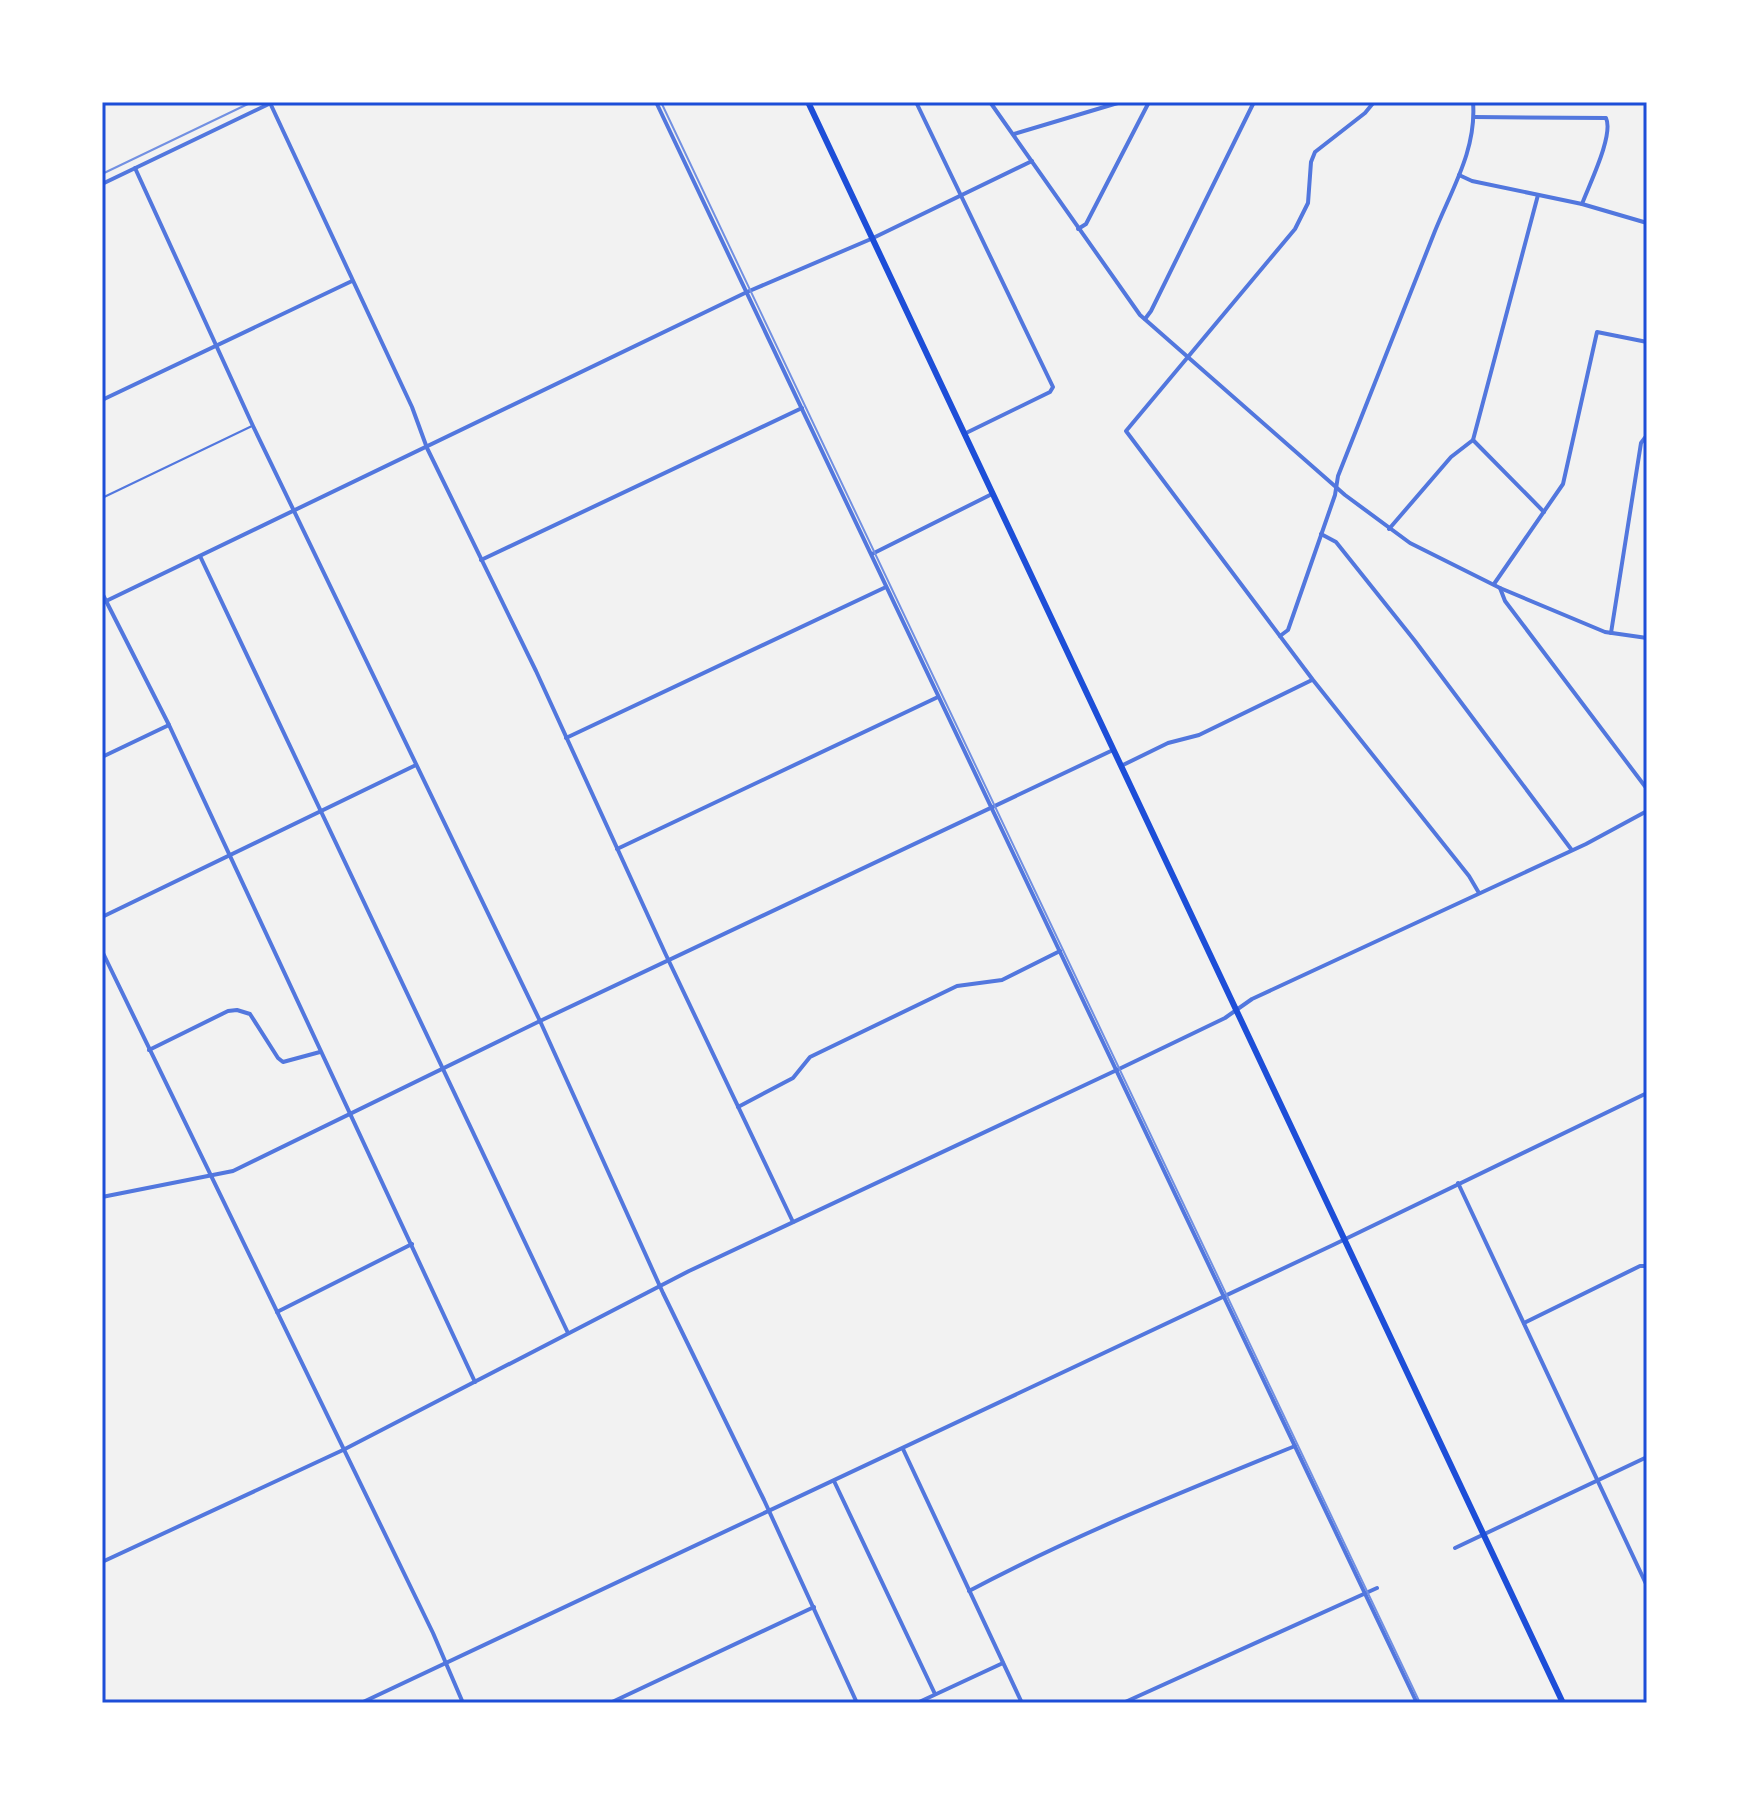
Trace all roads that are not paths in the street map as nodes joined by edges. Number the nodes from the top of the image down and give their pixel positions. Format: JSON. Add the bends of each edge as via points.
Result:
{"nodes":[{"id":1,"x":656,"y":102,"type":"edge"},
{"id":2,"x":808,"y":102,"type":"edge"},
{"id":3,"x":916,"y":102,"type":"edge"},
{"id":4,"x":990,"y":102,"type":"edge"},
{"id":5,"x":1121,"y":102,"type":"edge"},
{"id":6,"x":1149,"y":102,"type":"edge"},
{"id":7,"x":1254,"y":102,"type":"edge"},
{"id":8,"x":1374,"y":102,"type":"edge"},
{"id":9,"x":1473,"y":102,"type":"edge"},
{"id":10,"x":272,"y":103,"type":"edge"},
{"id":11,"x":1474,"y":117,"type":"junction"},
{"id":12,"x":1014,"y":134,"type":"junction"},
{"id":13,"x":1032,"y":161,"type":"junction"},
{"id":14,"x":135,"y":168,"type":"junction"},
{"id":15,"x":1459,"y":175,"type":"junction"},
{"id":16,"x":102,"y":184,"type":"edge"},
{"id":17,"x":962,"y":195,"type":"junction"},
{"id":18,"x":1538,"y":195,"type":"junction"},
{"id":19,"x":1582,"y":204,"type":"junction"},
{"id":20,"x":1647,"y":223,"type":"edge"},
{"id":21,"x":1078,"y":229,"type":"junction"},
{"id":22,"x":871,"y":239,"type":"junction"},
{"id":23,"x":352,"y":281,"type":"junction"},
{"id":24,"x":747,"y":292,"type":"junction"},
{"id":25,"x":1145,"y":319,"type":"junction"},
{"id":26,"x":1647,"y":342,"type":"edge"},
{"id":27,"x":216,"y":345,"type":"junction"},
{"id":28,"x":1187,"y":357,"type":"junction"},
{"id":29,"x":102,"y":400,"type":"edge"},
{"id":30,"x":802,"y":408,"type":"junction"},
{"id":31,"x":253,"y":426,"type":"junction"},
{"id":32,"x":964,"y":434,"type":"junction"},
{"id":33,"x":1646,"y":437,"type":"edge"},
{"id":34,"x":1473,"y":440,"type":"junction"},
{"id":35,"x":427,"y":448,"type":"junction"},
{"id":36,"x":1336,"y":486,"type":"junction"},
{"id":37,"x":992,"y":494,"type":"junction"},
{"id":38,"x":102,"y":498,"type":"edge"},
{"id":39,"x":295,"y":511,"type":"junction"},
{"id":40,"x":1544,"y":512,"type":"junction"},
{"id":41,"x":1389,"y":529,"type":"junction"},
{"id":42,"x":1321,"y":534,"type":"junction"},
{"id":43,"x":871,"y":554,"type":"junction"},
{"id":44,"x":200,"y":556,"type":"junction"},
{"id":45,"x":481,"y":560,"type":"junction"},
{"id":46,"x":1494,"y":584,"type":"junction"},
{"id":47,"x":886,"y":587,"type":"junction"},
{"id":48,"x":1500,"y":588,"type":"junction"},
{"id":49,"x":102,"y":593,"type":"edge"},
{"id":50,"x":104,"y":602,"type":"edge"},
{"id":51,"x":1611,"y":633,"type":"junction"},
{"id":52,"x":1280,"y":636,"type":"junction"},
{"id":53,"x":1647,"y":638,"type":"edge"},
{"id":54,"x":1313,"y":680,"type":"junction"},
{"id":55,"x":938,"y":697,"type":"junction"},
{"id":56,"x":169,"y":725,"type":"junction"},
{"id":57,"x":566,"y":738,"type":"junction"},
{"id":58,"x":1114,"y":750,"type":"junction"},
{"id":59,"x":102,"y":757,"type":"edge"},
{"id":60,"x":416,"y":765,"type":"junction"},
{"id":61,"x":1121,"y":766,"type":"junction"},
{"id":62,"x":1647,"y":789,"type":"edge"},
{"id":63,"x":991,"y":807,"type":"junction"},
{"id":64,"x":321,"y":811,"type":"junction"},
{"id":65,"x":1647,"y":811,"type":"edge"},
{"id":66,"x":617,"y":849,"type":"junction"},
{"id":67,"x":1571,"y":849,"type":"junction"},
{"id":68,"x":229,"y":857,"type":"junction"},
{"id":69,"x":1479,"y":893,"type":"junction"},
{"id":70,"x":102,"y":917,"type":"edge"},
{"id":71,"x":102,"y":951,"type":"edge"},
{"id":72,"x":1060,"y":951,"type":"junction"},
{"id":73,"x":670,"y":961,"type":"junction"},
{"id":74,"x":1235,"y":1011,"type":"junction"},
{"id":75,"x":540,"y":1021,"type":"junction"},
{"id":76,"x":149,"y":1050,"type":"junction"},
{"id":77,"x":320,"y":1052,"type":"junction"},
{"id":78,"x":444,"y":1068,"type":"junction"},
{"id":79,"x":1118,"y":1070,"type":"junction"},
{"id":80,"x":1647,"y":1093,"type":"edge"},
{"id":81,"x":738,"y":1107,"type":"junction"},
{"id":82,"x":351,"y":1114,"type":"junction"},
{"id":83,"x":213,"y":1176,"type":"junction"},
{"id":84,"x":1458,"y":1183,"type":"junction"},
{"id":85,"x":102,"y":1197,"type":"edge"},
{"id":86,"x":793,"y":1223,"type":"junction"},
{"id":87,"x":1343,"y":1240,"type":"junction"},
{"id":88,"x":412,"y":1244,"type":"junction"},
{"id":89,"x":1647,"y":1266,"type":"edge"},
{"id":90,"x":660,"y":1286,"type":"junction"},
{"id":91,"x":1223,"y":1297,"type":"junction"},
{"id":92,"x":277,"y":1312,"type":"junction"},
{"id":93,"x":1524,"y":1323,"type":"junction"},
{"id":94,"x":568,"y":1333,"type":"junction"},
{"id":95,"x":475,"y":1382,"type":"junction"},
{"id":96,"x":1295,"y":1446,"type":"junction"},
{"id":97,"x":903,"y":1449,"type":"junction"},
{"id":98,"x":343,"y":1450,"type":"junction"},
{"id":99,"x":1647,"y":1457,"type":"edge"},
{"id":100,"x":834,"y":1481,"type":"junction"},
{"id":101,"x":1597,"y":1481,"type":"junction"},
{"id":102,"x":769,"y":1512,"type":"junction"},
{"id":103,"x":1483,"y":1534,"type":"junction"},
{"id":104,"x":1455,"y":1548,"type":"dead end"},
{"id":105,"x":102,"y":1562,"type":"edge"},
{"id":106,"x":1647,"y":1586,"type":"edge"},
{"id":107,"x":1377,"y":1588,"type":"dead end"},
{"id":108,"x":969,"y":1591,"type":"junction"},
{"id":109,"x":1367,"y":1593,"type":"junction"},
{"id":110,"x":814,"y":1607,"type":"junction"},
{"id":111,"x":444,"y":1663,"type":"junction"},
{"id":112,"x":1003,"y":1663,"type":"junction"},
{"id":113,"x":935,"y":1694,"type":"junction"},
{"id":114,"x":855,"y":1702,"type":"edge"},
{"id":115,"x":361,"y":1703,"type":"edge"},
{"id":116,"x":463,"y":1703,"type":"edge"},
{"id":117,"x":610,"y":1703,"type":"edge"},
{"id":118,"x":917,"y":1703,"type":"edge"},
{"id":119,"x":1022,"y":1703,"type":"edge"},
{"id":120,"x":1123,"y":1703,"type":"edge"},
{"id":121,"x":1417,"y":1703,"type":"edge"},
{"id":122,"x":1563,"y":1703,"type":"edge"}],
"edges":[{"from":1,"to":24,"type":"street"},
{"from":2,"to":22,"type":"main road"},
{"from":3,"to":17,"type":"street"},
{"from":4,"to":12,"type":"street"},
{"from":5,"to":12,"type":"street"},
{"from":6,"to":21,"type":"street","via":[[1086,224]]},
{"from":7,"to":25,"type":"street"},
{"from":8,"to":28,"type":"street","via":[[1315,152],[1308,203],[1295,229]]},
{"from":9,"to":11,"type":"street"},
{"from":10,"to":14,"type":"street"},
{"from":10,"to":23,"type":"street"},
{"from":11,"to":15,"type":"street"},
{"from":11,"to":19,"type":"street","via":[[1606,118],[1606,141]]},
{"from":12,"to":13,"type":"street"},
{"from":13,"to":17,"type":"street"},
{"from":13,"to":21,"type":"street"},
{"from":14,"to":16,"type":"street"},
{"from":14,"to":27,"type":"street"},
{"from":15,"to":18,"type":"street"},
{"from":15,"to":36,"type":"street"},
{"from":17,"to":22,"type":"street"},
{"from":17,"to":32,"type":"street","via":[[1053,387]]},
{"from":18,"to":19,"type":"street"},
{"from":18,"to":34,"type":"street"},
{"from":19,"to":20,"type":"street"},
{"from":21,"to":25,"type":"street"},
{"from":22,"to":24,"type":"street"},
{"from":22,"to":32,"type":"main road"},
{"from":23,"to":27,"type":"street"},
{"from":23,"to":35,"type":"street"},
{"from":24,"to":30,"type":"street"},
{"from":24,"to":35,"type":"street"},
{"from":25,"to":28,"type":"street"},
{"from":26,"to":40,"type":"street","via":[[1597,332],[1569,465]]},
{"from":27,"to":29,"type":"street"},
{"from":27,"to":31,"type":"street"},
{"from":28,"to":36,"type":"street"},
{"from":28,"to":52,"type":"street","via":[[1126,431]]},
{"from":30,"to":43,"type":"street"},
{"from":30,"to":45,"type":"street"},
{"from":31,"to":38,"type":"lane"},
{"from":31,"to":39,"type":"street"},
{"from":32,"to":37,"type":"main road"},
{"from":33,"to":51,"type":"street"},
{"from":34,"to":40,"type":"street"},
{"from":34,"to":41,"type":"street","via":[[1451,457]]},
{"from":35,"to":39,"type":"street"},
{"from":35,"to":45,"type":"street"},
{"from":36,"to":41,"type":"street"},
{"from":36,"to":42,"type":"street"},
{"from":37,"to":43,"type":"street"},
{"from":37,"to":58,"type":"main road"},
{"from":39,"to":44,"type":"street"},
{"from":39,"to":60,"type":"street"},
{"from":40,"to":46,"type":"street"},
{"from":41,"to":46,"type":"street"},
{"from":42,"to":52,"type":"street","via":[[1288,630]]},
{"from":42,"to":67,"type":"street","via":[[1336,542],[1415,641]]},
{"from":43,"to":47,"type":"street"},
{"from":44,"to":50,"type":"street"},
{"from":44,"to":64,"type":"street"},
{"from":45,"to":57,"type":"street"},
{"from":46,"to":48,"type":"street"},
{"from":47,"to":55,"type":"street"},
{"from":47,"to":57,"type":"street"},
{"from":48,"to":51,"type":"street"},
{"from":48,"to":62,"type":"street"},
{"from":49,"to":50,"type":"street"},
{"from":50,"to":56,"type":"street"},
{"from":51,"to":53,"type":"street"},
{"from":52,"to":54,"type":"street"},
{"from":54,"to":61,"type":"street"},
{"from":54,"to":69,"type":"street"},
{"from":55,"to":63,"type":"street"},
{"from":55,"to":66,"type":"street"},
{"from":56,"to":59,"type":"street"},
{"from":56,"to":68,"type":"street"},
{"from":57,"to":66,"type":"street"},
{"from":58,"to":61,"type":"main road"},
{"from":58,"to":63,"type":"street"},
{"from":60,"to":64,"type":"street"},
{"from":60,"to":75,"type":"street"},
{"from":61,"to":74,"type":"main road"},
{"from":63,"to":72,"type":"street"},
{"from":63,"to":73,"type":"street"},
{"from":64,"to":68,"type":"street"},
{"from":64,"to":78,"type":"street"},
{"from":65,"to":67,"type":"street"},
{"from":66,"to":73,"type":"street"},
{"from":67,"to":69,"type":"street"},
{"from":68,"to":70,"type":"street"},
{"from":68,"to":77,"type":"street"},
{"from":69,"to":74,"type":"street"},
{"from":71,"to":76,"type":"street"},
{"from":72,"to":79,"type":"street"},
{"from":72,"to":81,"type":"street","via":[[1002,980],[957,986],[810,1057],[793,1078]]},
{"from":73,"to":75,"type":"street"},
{"from":73,"to":81,"type":"street"},
{"from":74,"to":79,"type":"street"},
{"from":74,"to":87,"type":"main road"},
{"from":75,"to":78,"type":"street"},
{"from":75,"to":90,"type":"street"},
{"from":76,"to":77,"type":"street","via":[[237,1010],[250,1014],[283,1062]]},
{"from":76,"to":83,"type":"street"},
{"from":77,"to":82,"type":"street"},
{"from":78,"to":82,"type":"street"},
{"from":78,"to":94,"type":"street"},
{"from":79,"to":86,"type":"street"},
{"from":79,"to":91,"type":"street"},
{"from":80,"to":84,"type":"street"},
{"from":81,"to":86,"type":"street"},
{"from":82,"to":83,"type":"street"},
{"from":82,"to":88,"type":"street"},
{"from":83,"to":85,"type":"street"},
{"from":83,"to":92,"type":"street"},
{"from":84,"to":87,"type":"street"},
{"from":84,"to":93,"type":"street"},
{"from":86,"to":90,"type":"street"},
{"from":87,"to":91,"type":"street"},
{"from":87,"to":103,"type":"main road"},
{"from":88,"to":92,"type":"street"},
{"from":88,"to":95,"type":"street"},
{"from":89,"to":93,"type":"street"},
{"from":90,"to":94,"type":"street"},
{"from":90,"to":102,"type":"street"},
{"from":91,"to":96,"type":"street"},
{"from":91,"to":97,"type":"street"},
{"from":92,"to":98,"type":"street"},
{"from":93,"to":101,"type":"street"},
{"from":94,"to":95,"type":"street"},
{"from":95,"to":98,"type":"street"},
{"from":96,"to":108,"type":"street","via":[[1142,1509]]},
{"from":96,"to":109,"type":"street"},
{"from":97,"to":100,"type":"street"},
{"from":97,"to":108,"type":"street"},
{"from":98,"to":105,"type":"street"},
{"from":98,"to":111,"type":"street"},
{"from":99,"to":101,"type":"street"},
{"from":100,"to":102,"type":"street"},
{"from":100,"to":113,"type":"street"},
{"from":101,"to":103,"type":"street"},
{"from":101,"to":106,"type":"street"},
{"from":102,"to":110,"type":"street"},
{"from":102,"to":111,"type":"street"},
{"from":103,"to":104,"type":"street"},
{"from":103,"to":122,"type":"main road"},
{"from":107,"to":109,"type":"street"},
{"from":108,"to":112,"type":"street"},
{"from":109,"to":120,"type":"street"},
{"from":109,"to":121,"type":"street"},
{"from":110,"to":114,"type":"street"},
{"from":110,"to":117,"type":"street"},
{"from":111,"to":115,"type":"street"},
{"from":111,"to":116,"type":"street"},
{"from":112,"to":113,"type":"street"},
{"from":112,"to":119,"type":"street"},
{"from":113,"to":118,"type":"street"}]}
